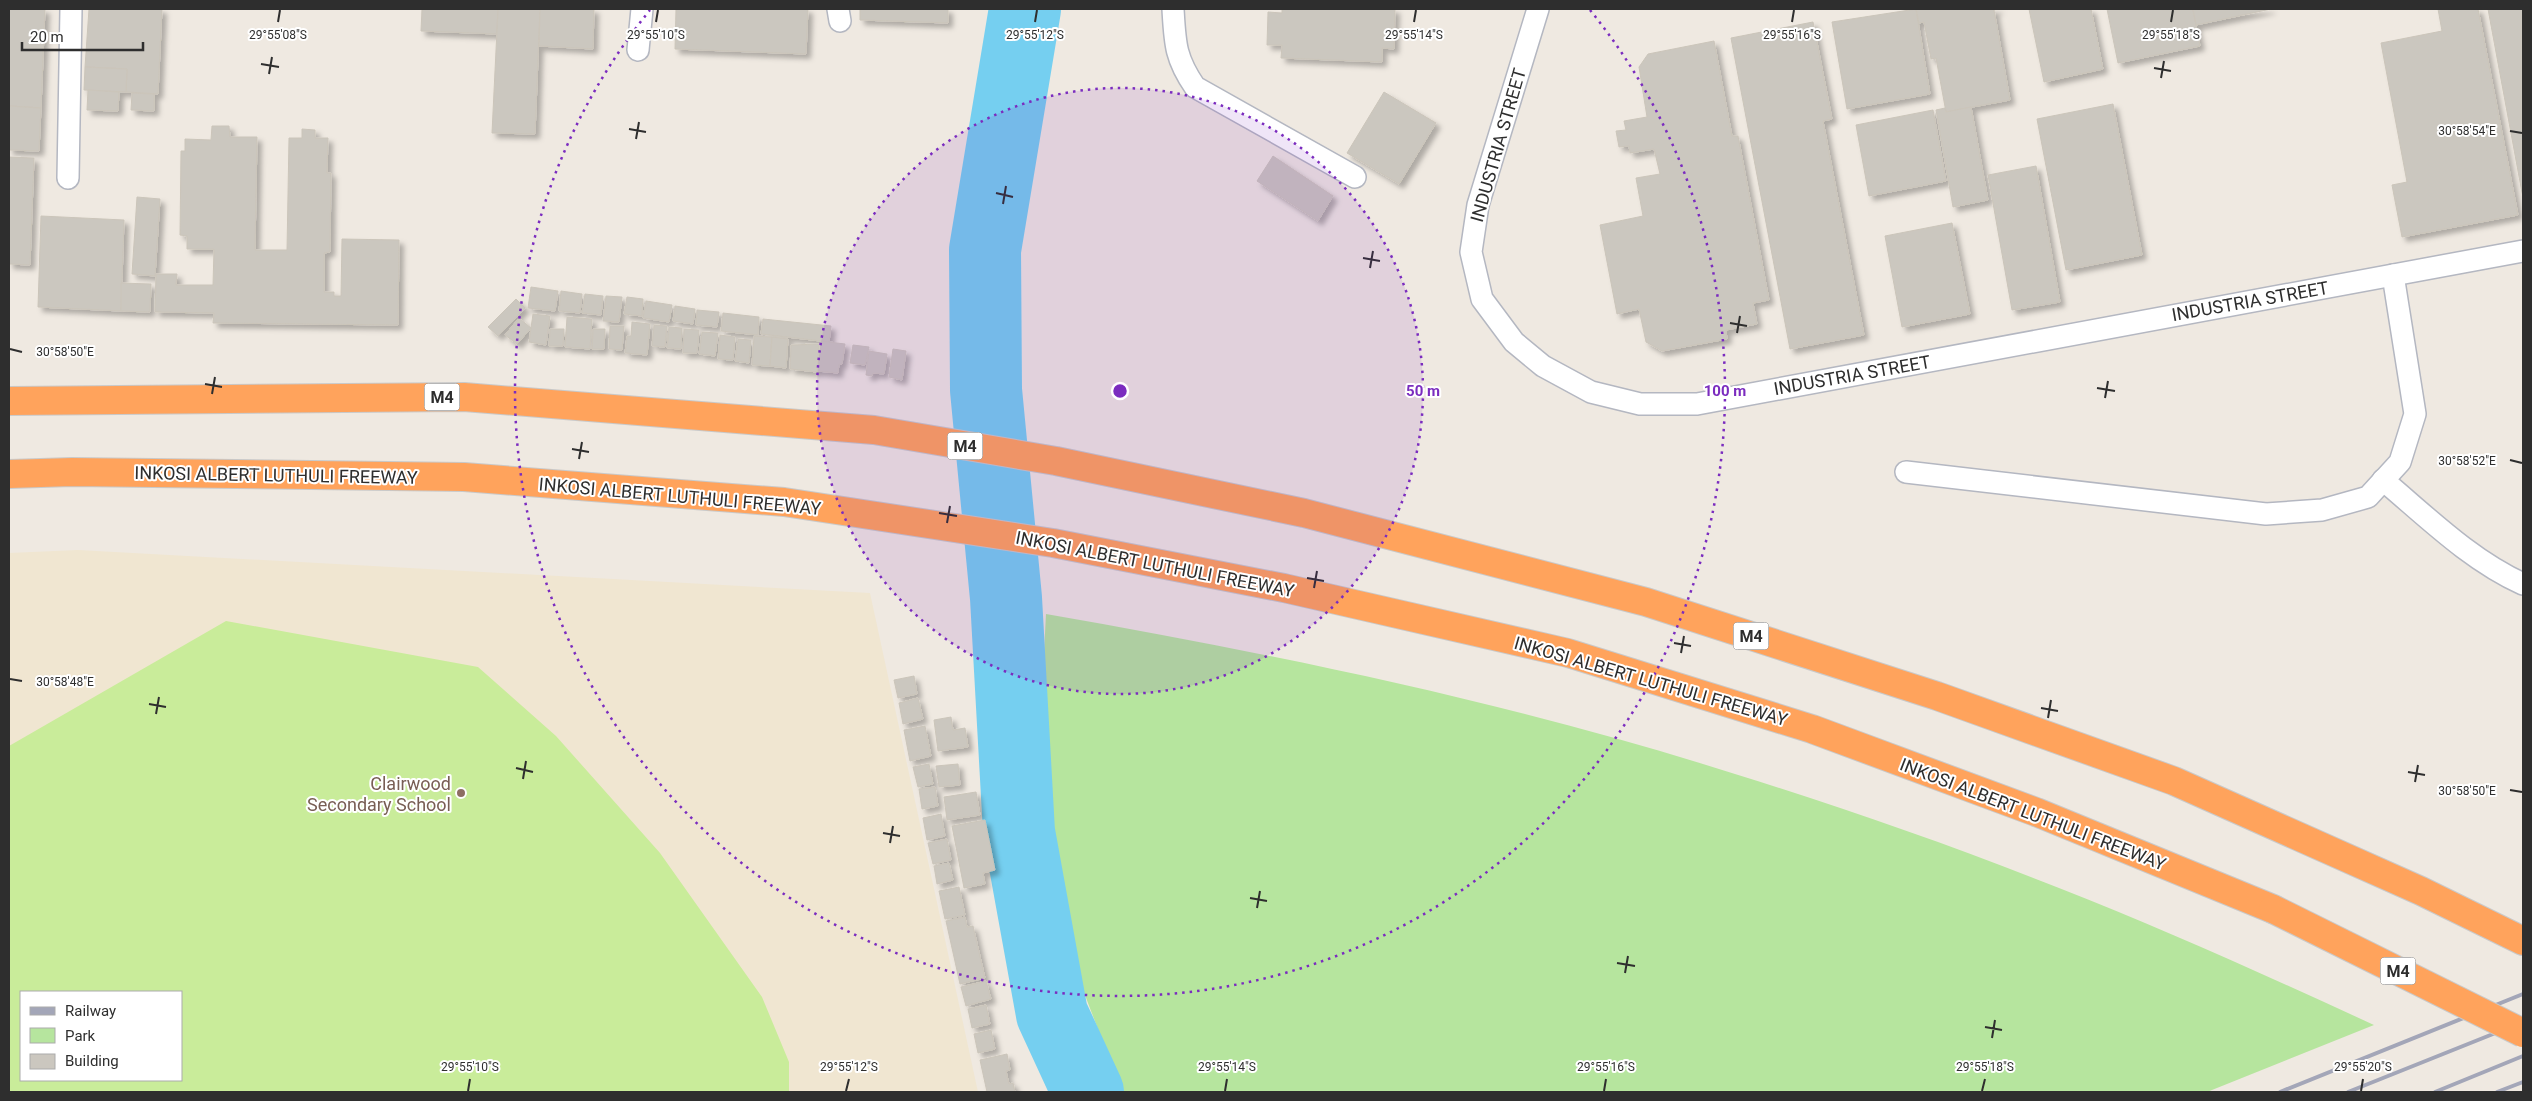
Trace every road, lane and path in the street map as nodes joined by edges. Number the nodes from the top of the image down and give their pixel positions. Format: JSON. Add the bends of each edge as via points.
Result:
{"nodes":[{"id":1,"x":71,"y":9,"type":"edge"},
{"id":2,"x":642,"y":9,"type":"edge"},
{"id":3,"x":1173,"y":9,"type":"edge"},
{"id":4,"x":1538,"y":9,"type":"edge"},
{"id":5,"x":638,"y":50,"type":"dead end"},
{"id":6,"x":1355,"y":177,"type":"dead end"},
{"id":7,"x":68,"y":178,"type":"dead end"},
{"id":8,"x":2523,"y":251,"type":"edge"},
{"id":9,"x":2393,"y":275,"type":"junction"},
{"id":10,"x":9,"y":402,"type":"edge"},
{"id":11,"x":1906,"y":472,"type":"dead end"},
{"id":12,"x":9,"y":474,"type":"edge"},
{"id":13,"x":2383,"y":480,"type":"junction"},
{"id":14,"x":2523,"y":584,"type":"edge"},
{"id":15,"x":2523,"y":941,"type":"edge"},
{"id":16,"x":2523,"y":1033,"type":"edge"}],
"edges":[{"from":1,"to":7,"type":"lane"},
{"from":2,"to":5,"type":"lane"},
{"from":3,"to":6,"type":"lane","via":[[1175,40],[1182,67],[1195,87]]},
{"from":4,"to":9,"type":"lane","name":"INDUSTRIA STREET","via":[[1478,205],[1471,252],[1482,299],[1514,342],[1543,366],[1591,392],[1640,404],[1697,404]]},
{"from":8,"to":9,"type":"lane","name":"INDUSTRIA STREET"},
{"from":9,"to":13,"type":"lane","via":[[2415,414],[2400,462]]},
{"from":10,"to":15,"type":"highway","number":"M4","via":[[464,397],[874,430],[1056,461],[1304,513],[1646,602],[1937,696],[2174,781],[2421,891]]},
{"from":11,"to":13,"type":"lane","via":[[2266,514],[2322,510],[2368,497]]},
{"from":12,"to":16,"type":"highway","name":"INKOSI ALBERT LUTHULI FREEWAY","number":"M4","bridge":true,"via":[[464,477],[784,502],[1053,543],[1284,588],[1568,653],[1812,729],[2036,812],[2273,909]]},
{"from":13,"to":14,"type":"lane","via":[[2459,544],[2501,574]]}]}
